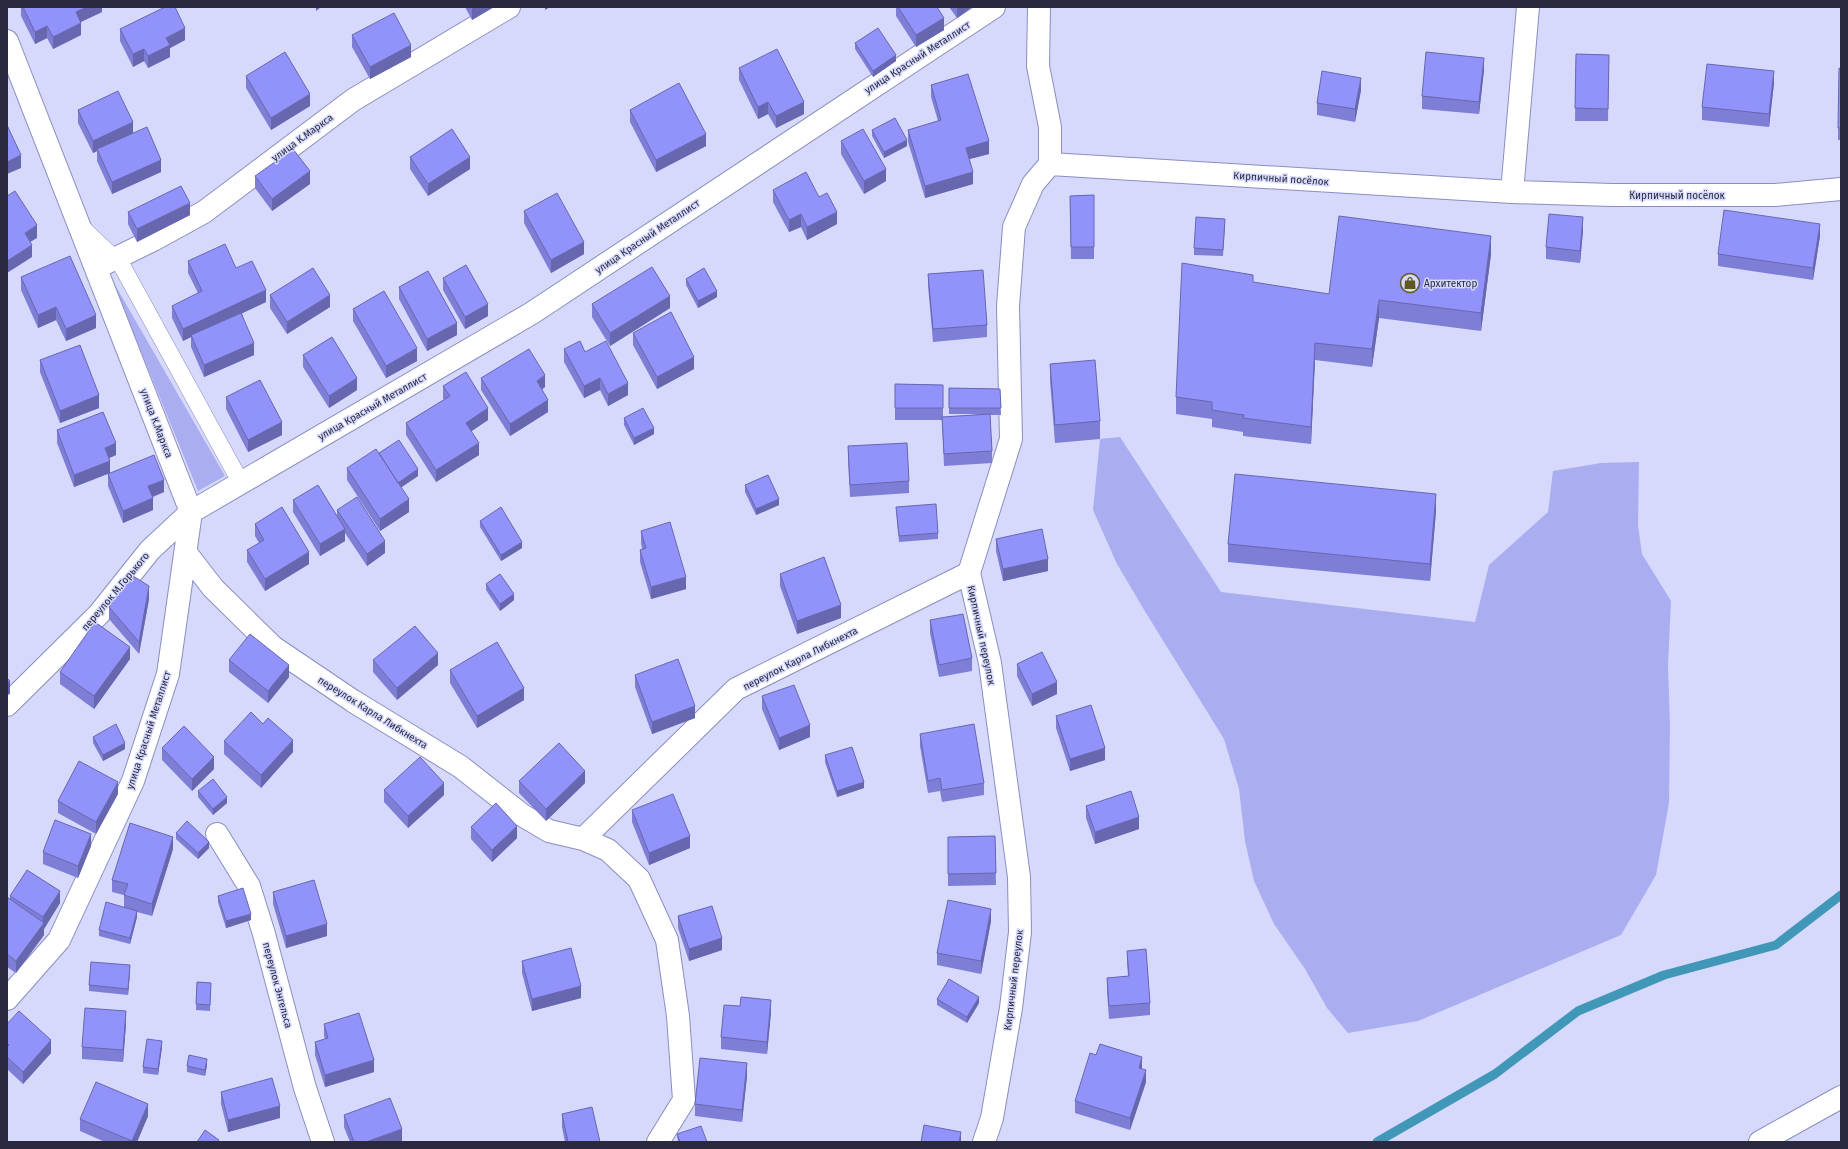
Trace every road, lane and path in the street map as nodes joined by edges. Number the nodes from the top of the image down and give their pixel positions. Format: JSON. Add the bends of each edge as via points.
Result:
{"nodes":[{"id":1,"x":509,"y":7,"type":"edge"},
{"id":2,"x":994,"y":7,"type":"edge"},
{"id":3,"x":1039,"y":7,"type":"edge"},
{"id":4,"x":1528,"y":7,"type":"edge"},
{"id":5,"x":7,"y":41,"type":"edge"},
{"id":6,"x":1050,"y":164,"type":"junction"},
{"id":7,"x":1841,"y":189,"type":"edge"},
{"id":8,"x":1512,"y":192,"type":"junction"},
{"id":9,"x":106,"y":263,"type":"junction"},
{"id":10,"x":241,"y":483,"type":"junction"},
{"id":11,"x":191,"y":512,"type":"junction"},
{"id":12,"x":186,"y":553,"type":"junction"},
{"id":13,"x":969,"y":573,"type":"junction"},
{"id":14,"x":7,"y":705,"type":"edge"},
{"id":15,"x":217,"y":834,"type":"dead end"},
{"id":16,"x":582,"y":839,"type":"junction"},
{"id":17,"x":7,"y":999,"type":"edge"},
{"id":18,"x":1841,"y":1097,"type":"edge"},
{"id":19,"x":323,"y":1142,"type":"edge"},
{"id":20,"x":658,"y":1142,"type":"edge"},
{"id":21,"x":984,"y":1142,"type":"edge"},
{"id":22,"x":1760,"y":1142,"type":"edge"}],
"edges":[{"from":1,"to":9,"type":"street","name":"улица К.Маркса","via":[[353,100],[204,212]]},
{"from":2,"to":10,"type":"street","name":"улица Красный Металлист","via":[[532,313]]},
{"from":3,"to":6,"type":"street","via":[[1038,66],[1050,127]]},
{"from":4,"to":8,"type":"street"},
{"from":5,"to":9,"type":"street","name":"улица К.Маркса","via":[[80,226]]},
{"from":6,"to":8,"type":"street","name":"Кирпичный посёлок"},
{"from":6,"to":13,"type":"street","name":"Кирпичный переулок","via":[[1033,184],[1014,227],[1008,306],[1010,439]]},
{"from":7,"to":8,"type":"street","name":"Кирпичный посёлок","via":[[1775,195]]},
{"from":9,"to":10,"type":"lane","via":[[122,266]]},
{"from":9,"to":11,"type":"street","name":"улица К.Маркса"},
{"from":10,"to":11,"type":"street","name":"улица Красный Металлист"},
{"from":11,"to":12,"type":"street","name":"улица Красный Металлист"},
{"from":11,"to":14,"type":"street","name":"переулок М.Горького","via":[[150,550],[99,614]]},
{"from":12,"to":16,"type":"street","name":"переулок Карла Либкнехта","via":[[213,588],[273,647],[353,701],[461,767],[522,815],[549,831]]},
{"from":12,"to":17,"type":"street","name":"улица Красный Металлист","via":[[168,674],[133,781],[59,940]]},
{"from":13,"to":16,"type":"street","name":"переулок Карла Либкнехта","via":[[736,690]]},
{"from":13,"to":21,"type":"street","name":"Кирпичный переулок","via":[[990,663],[1019,877],[1020,932],[1011,1008],[992,1118]]},
{"from":15,"to":19,"type":"street","name":"переулок Энгельса","via":[[249,886],[305,1088]]},
{"from":16,"to":20,"type":"street","name":"переулок Карла Либкнехта","via":[[608,850],[639,879],[667,940],[678,1016],[684,1100]]},
{"from":18,"to":22,"type":"street"}]}
